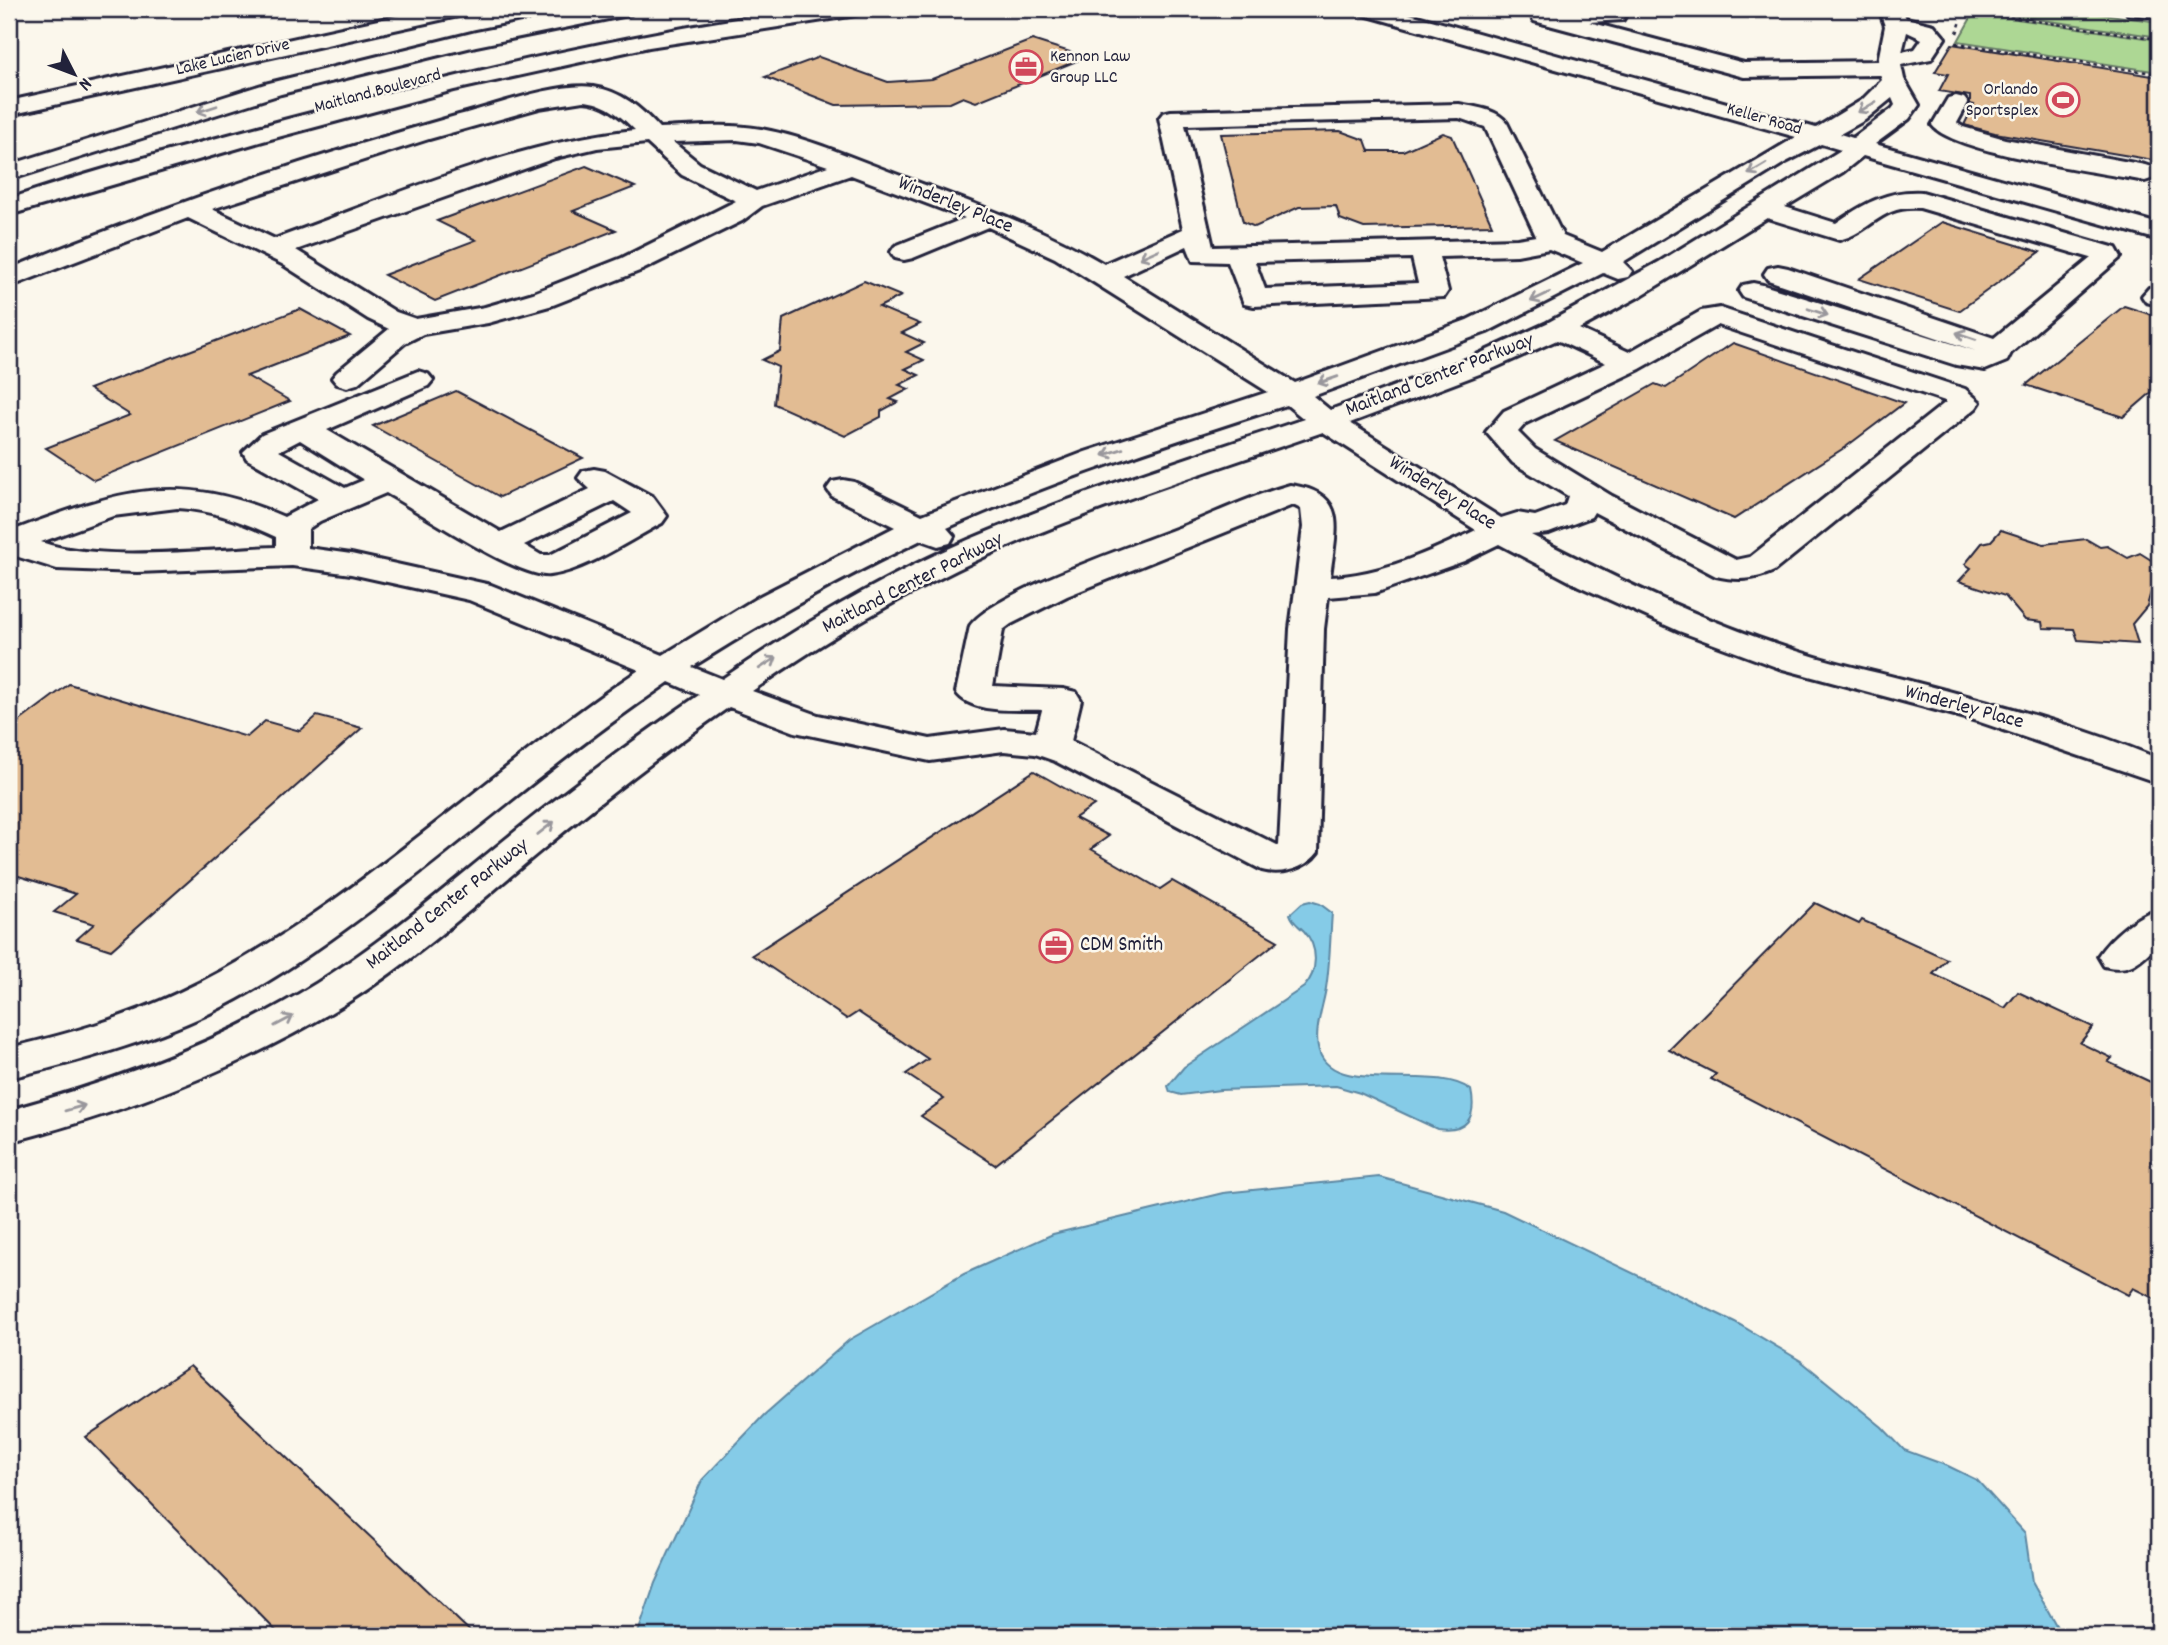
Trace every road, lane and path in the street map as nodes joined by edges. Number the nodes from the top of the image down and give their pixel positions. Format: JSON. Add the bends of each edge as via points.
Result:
{"nodes":[{"id":1,"x":457,"y":9,"type":"edge"},
{"id":2,"x":547,"y":9,"type":"edge"},
{"id":3,"x":623,"y":9,"type":"edge"},
{"id":4,"x":756,"y":9,"type":"edge"},
{"id":5,"x":850,"y":9,"type":"edge"},
{"id":6,"x":1369,"y":9,"type":"edge"},
{"id":7,"x":1610,"y":9,"type":"edge"},
{"id":8,"x":2136,"y":9,"type":"edge"},
{"id":9,"x":1437,"y":10,"type":"edge"},
{"id":10,"x":2159,"y":11,"type":"edge"},
{"id":11,"x":1982,"y":13,"type":"dead end"},
{"id":12,"x":1894,"y":16,"type":"edge"},
{"id":13,"x":2159,"y":39,"type":"edge"},
{"id":14,"x":1948,"y":41,"type":"dead end"},
{"id":15,"x":1891,"y":70,"type":"junction"},
{"id":16,"x":2159,"y":74,"type":"edge"},
{"id":17,"x":273,"y":89,"type":"junction"},
{"id":18,"x":1956,"y":103,"type":"dead end"},
{"id":19,"x":9,"y":108,"type":"edge"},
{"id":20,"x":651,"y":135,"type":"junction"},
{"id":21,"x":1845,"y":135,"type":"junction"},
{"id":22,"x":853,"y":166,"type":"junction"},
{"id":23,"x":9,"y":173,"type":"edge"},
{"id":24,"x":2135,"y":187,"type":"edge"},
{"id":25,"x":58,"y":190,"type":"junction"},
{"id":26,"x":753,"y":201,"type":"junction"},
{"id":27,"x":9,"y":206,"type":"edge"},
{"id":28,"x":191,"y":209,"type":"junction"},
{"id":29,"x":1764,"y":209,"type":"junction"},
{"id":30,"x":2159,"y":216,"type":"edge"},
{"id":31,"x":988,"y":218,"type":"junction"},
{"id":32,"x":1839,"y":232,"type":"junction"},
{"id":33,"x":2159,"y":232,"type":"edge"},
{"id":34,"x":1552,"y":241,"type":"junction"},
{"id":35,"x":1199,"y":244,"type":"junction"},
{"id":36,"x":1517,"y":247,"type":"junction"},
{"id":37,"x":274,"y":249,"type":"junction"},
{"id":38,"x":1423,"y":250,"type":"junction"},
{"id":39,"x":904,"y":252,"type":"dead end"},
{"id":40,"x":1239,"y":254,"type":"junction"},
{"id":41,"x":1594,"y":268,"type":"junction"},
{"id":42,"x":1778,"y":274,"type":"junction"},
{"id":43,"x":9,"y":279,"type":"edge"},
{"id":44,"x":1113,"y":282,"type":"junction"},
{"id":45,"x":1640,"y":286,"type":"junction"},
{"id":46,"x":416,"y":327,"type":"junction"},
{"id":47,"x":1558,"y":330,"type":"junction"},
{"id":48,"x":1997,"y":349,"type":"junction"},
{"id":49,"x":1630,"y":362,"type":"junction"},
{"id":50,"x":348,"y":378,"type":"dead end"},
{"id":51,"x":418,"y":380,"type":"dead end"},
{"id":52,"x":1290,"y":393,"type":"junction"},
{"id":53,"x":1324,"y":420,"type":"junction"},
{"id":54,"x":313,"y":425,"type":"junction"},
{"id":55,"x":388,"y":481,"type":"junction"},
{"id":56,"x":843,"y":489,"type":"dead end"},
{"id":57,"x":1586,"y":498,"type":"junction"},
{"id":58,"x":342,"y":499,"type":"junction"},
{"id":59,"x":923,"y":527,"type":"junction"},
{"id":60,"x":1508,"y":527,"type":"junction"},
{"id":61,"x":10,"y":543,"type":"edge"},
{"id":62,"x":292,"y":544,"type":"junction"},
{"id":63,"x":499,"y":545,"type":"junction"},
{"id":64,"x":967,"y":553,"type":"junction"},
{"id":65,"x":537,"y":564,"type":"junction"},
{"id":66,"x":1312,"y":587,"type":"junction"},
{"id":67,"x":505,"y":603,"type":"junction"},
{"id":68,"x":666,"y":668,"type":"junction"},
{"id":69,"x":723,"y":692,"type":"junction"},
{"id":70,"x":1051,"y":746,"type":"junction"},
{"id":71,"x":2159,"y":772,"type":"edge"},
{"id":72,"x":2159,"y":922,"type":"edge"},
{"id":73,"x":2119,"y":956,"type":"dead end"},
{"id":74,"x":9,"y":1063,"type":"edge"},
{"id":75,"x":9,"y":1126,"type":"edge"}],
"edges":[{"from":1,"to":19,"type":"main road","name":"Lake Lucien Drive"},
{"from":2,"to":17,"type":"main road","via":[[431,39]]},
{"from":3,"to":17,"type":"main road","name":"Maitland Boulevard","via":[[476,39]]},
{"from":4,"to":25,"type":"main road","name":"Maitland Boulevard","via":[[528,52],[368,93]]},
{"from":5,"to":25,"type":"main road","via":[[662,40],[441,86]]},
{"from":6,"to":21,"type":"main road","name":"Keller Road"},
{"from":7,"to":15,"type":"main road","via":[[1615,15],[1542,16],[1744,70]]},
{"from":8,"to":10,"type":"main road"},
{"from":9,"to":21,"type":"main road","name":"Keller Road"},
{"from":11,"to":13,"type":"path"},
{"from":12,"to":15,"type":"main road"},
{"from":12,"to":15,"type":"main road","via":[[1934,37],[1923,54]]},
{"from":14,"to":16,"type":"path"},
{"from":15,"to":21,"type":"main road","one_way":true,"via":[[1879,99]]},
{"from":15,"to":21,"type":"main road","via":[[1908,105],[1902,114]]},
{"from":17,"to":23,"type":"main road","name":"Maitland Boulevard","one_way":true},
{"from":18,"to":24,"type":"main road","via":[[1944,125],[1952,133]]},
{"from":20,"to":22,"type":"main road","name":"Winderley Place","via":[[761,136]]},
{"from":20,"to":26,"type":"main road","via":[[683,165]]},
{"from":20,"to":28,"type":"main road","via":[[627,108],[590,93],[512,108],[327,161]]},
{"from":20,"to":37,"type":"main road","name":"Winderley Place","via":[[548,152]]},
{"from":21,"to":24,"type":"main road","name":"Keller Road"},
{"from":21,"to":29,"type":"main road","name":"Maitland Center Parkway","via":[[1843,160]]},
{"from":21,"to":33,"type":"main road","name":"Keller Road"},
{"from":21,"to":41,"type":"main road","name":"Maitland Center Parkway","one_way":true},
{"from":22,"to":26,"type":"main road"},
{"from":22,"to":31,"type":"main road","name":"Winderley Place"},
{"from":24,"to":30,"type":"main road","name":"Keller Road"},
{"from":25,"to":27,"type":"main road","name":"Maitland Boulevard"},
{"from":26,"to":46,"type":"main road","via":[[733,215],[575,287],[488,315]]},
{"from":28,"to":37,"type":"main road"},
{"from":28,"to":43,"type":"main road"},
{"from":29,"to":32,"type":"main road"},
{"from":29,"to":45,"type":"main road","name":"Maitland Center Parkway"},
{"from":31,"to":39,"type":"main road"},
{"from":31,"to":44,"type":"main road","name":"Winderley Place"},
{"from":32,"to":42,"type":"main road"},
{"from":32,"to":48,"type":"main road","via":[[1887,201],[1909,198],[2107,254]]},
{"from":34,"to":35,"type":"main road","via":[[1495,123],[1459,111],[1171,118]]},
{"from":34,"to":36,"type":"main road"},
{"from":34,"to":41,"type":"main road"},
{"from":35,"to":40,"type":"main road"},
{"from":35,"to":44,"type":"main road"},
{"from":36,"to":38,"type":"main road"},
{"from":36,"to":41,"type":"main road","via":[[1546,262]]},
{"from":37,"to":46,"type":"main road","via":[[391,322]]},
{"from":38,"to":40,"type":"main road","via":[[1335,252],[1295,239],[1269,253]]},
{"from":38,"to":40,"type":"main road","via":[[1434,291],[1254,298]]},
{"from":41,"to":45,"type":"main road"},
{"from":41,"to":52,"type":"main road","name":"Maitland Center Parkway","one_way":true,"via":[[1443,340]]},
{"from":48,"to":42,"type":"main road","one_way":true},
{"from":42,"to":48,"type":"main road","one_way":true,"via":[[1754,291],[1968,359],[1991,360]]},
{"from":44,"to":52,"type":"main road","name":"Winderley Place"},
{"from":45,"to":47,"type":"main road","name":"Maitland Center Parkway"},
{"from":46,"to":50,"type":"main road","via":[[395,337]]},
{"from":47,"to":49,"type":"main road"},
{"from":47,"to":53,"type":"main road","name":"Maitland Center Parkway","via":[[1446,378]]},
{"from":49,"to":57,"type":"main road","via":[[1515,417],[1501,432],[1524,456]]},
{"from":49,"to":57,"type":"main road","via":[[1720,316],[1965,402],[1786,547],[1749,570],[1728,569]]},
{"from":51,"to":54,"type":"main road"},
{"from":52,"to":53,"type":"main road","name":"Winderley Place"},
{"from":52,"to":59,"type":"main road","name":"Maitland Center Parkway","one_way":true,"via":[[1055,472]]},
{"from":53,"to":60,"type":"main road","name":"Winderley Place"},
{"from":53,"to":64,"type":"main road","name":"Maitland Center Parkway","via":[[1097,499]]},
{"from":54,"to":55,"type":"main road","via":[[308,432],[314,437]]},
{"from":54,"to":58,"type":"main road","via":[[274,440],[258,452]]},
{"from":55,"to":58,"type":"main road"},
{"from":55,"to":63,"type":"main road"},
{"from":56,"to":59,"type":"main road"},
{"from":57,"to":60,"type":"main road","via":[[1580,510],[1538,526]]},
{"from":58,"to":62,"type":"main road","via":[[292,526]]},
{"from":59,"to":64,"type":"main road"},
{"from":59,"to":68,"type":"main road","name":"Maitland Center Parkway","via":[[786,595]]},
{"from":60,"to":66,"type":"main road","via":[[1452,554],[1363,586]]},
{"from":60,"to":71,"type":"main road","name":"Winderley Place","via":[[1591,579],[1691,625],[1791,661],[1990,713]]},
{"from":61,"to":62,"type":"main road","via":[[57,559],[137,562]]},
{"from":61,"to":62,"type":"main road","via":[[105,509],[200,500],[247,511]]},
{"from":62,"to":67,"type":"main road","via":[[479,592]]},
{"from":63,"to":65,"type":"main road"},
{"from":63,"to":65,"type":"main road","via":[[604,484],[642,503],[651,516],[562,562]]},
{"from":69,"to":64,"type":"main road","name":"Maitland Center Parkway","one_way":true,"via":[[830,625]]},
{"from":65,"to":67,"type":"main road"},
{"from":66,"to":70,"type":"main road","via":[[1298,852],[1276,861]]},
{"from":66,"to":70,"type":"main road","via":[[1320,511],[1314,502],[1290,495],[1055,589],[999,617],[987,626],[974,692],[992,698],[1063,700]]},
{"from":67,"to":68,"type":"main road"},
{"from":68,"to":69,"type":"main road"},
{"from":68,"to":74,"type":"main road","name":"Maitland Center Parkway","via":[[258,967],[145,1024]]},
{"from":69,"to":70,"type":"main road","via":[[808,724],[930,750],[1004,740]]},
{"from":75,"to":69,"type":"main road","name":"Maitland Center Parkway","one_way":true,"via":[[156,1081],[249,1040],[326,996]]},
{"from":72,"to":73,"type":"main road"}]}
